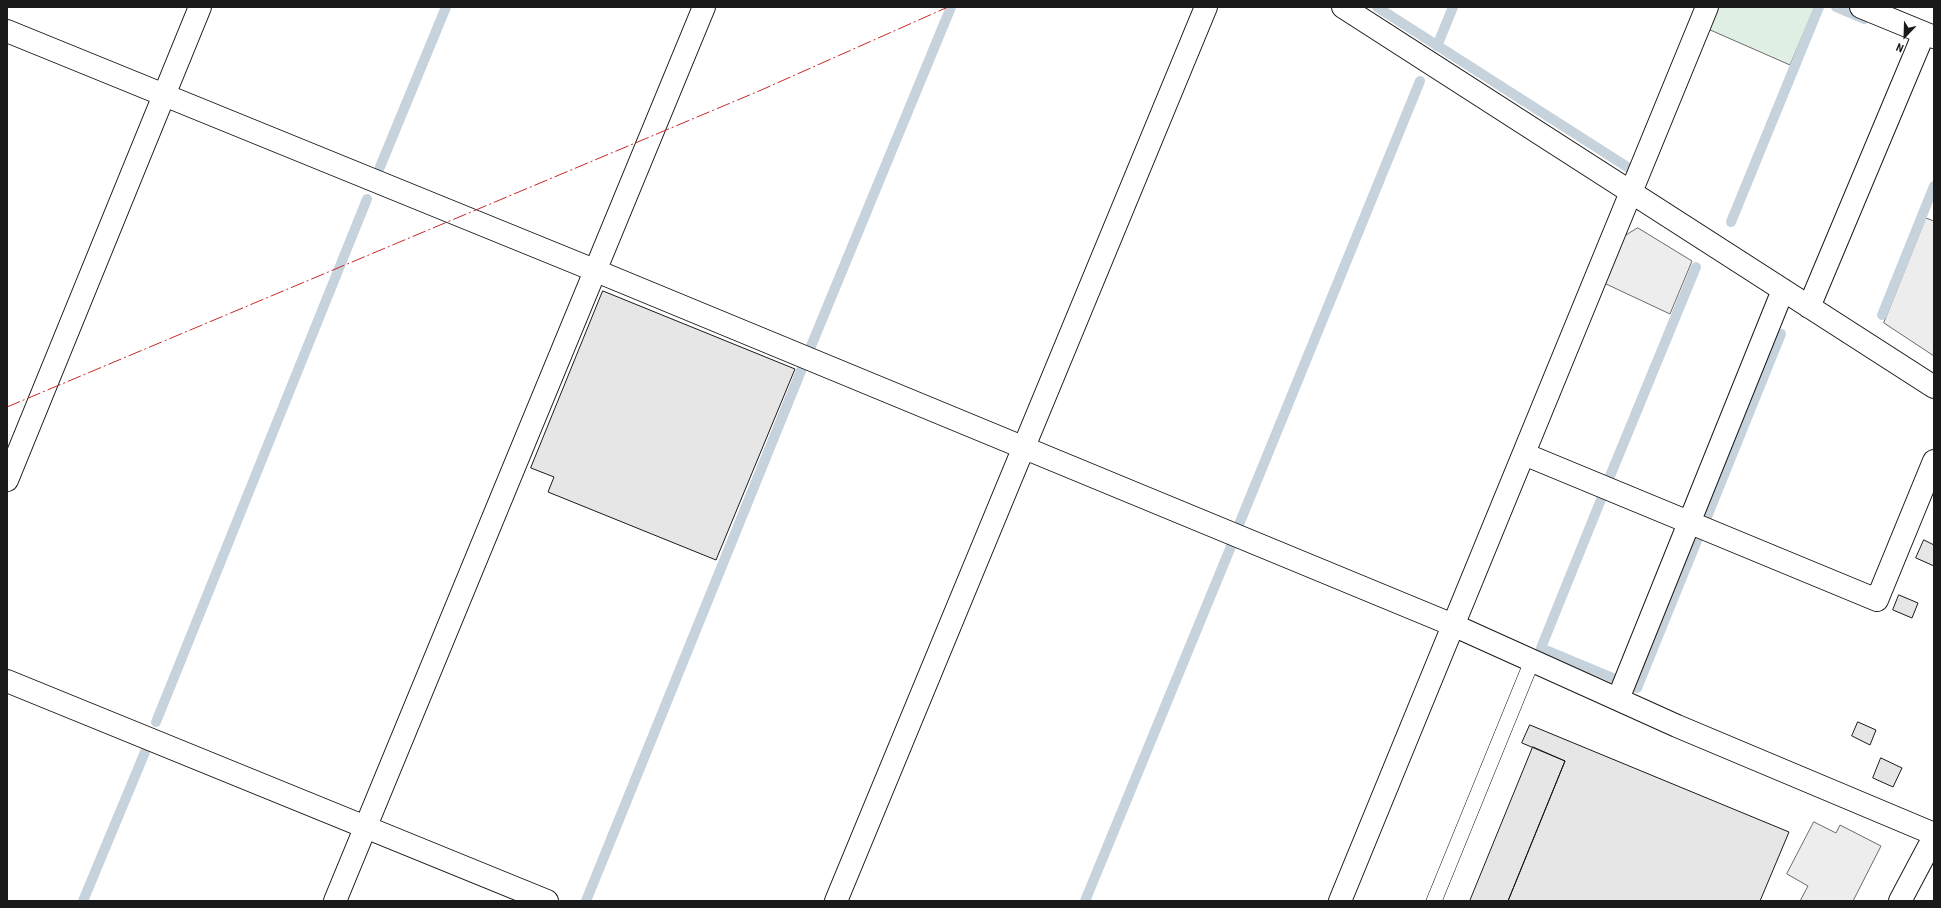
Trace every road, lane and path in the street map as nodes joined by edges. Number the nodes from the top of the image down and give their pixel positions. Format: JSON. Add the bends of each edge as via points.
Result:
{"nodes":[{"id":1,"x":200,"y":7,"type":"edge"},
{"id":2,"x":704,"y":7,"type":"edge"},
{"id":3,"x":1206,"y":7,"type":"edge"},
{"id":4,"x":1343,"y":7,"type":"edge"},
{"id":5,"x":1707,"y":7,"type":"edge"},
{"id":6,"x":1861,"y":7,"type":"edge"},
{"id":7,"x":7,"y":31,"type":"edge"},
{"id":8,"x":1929,"y":35,"type":"edge"},
{"id":9,"x":164,"y":96,"type":"junction"},
{"id":10,"x":1631,"y":192,"type":"junction"},
{"id":11,"x":594,"y":270,"type":"junction"},
{"id":12,"x":1783,"y":290,"type":"junction"},
{"id":13,"x":1809,"y":307,"type":"junction"},
{"id":14,"x":1934,"y":387,"type":"edge"},
{"id":15,"x":1024,"y":449,"type":"junction"},
{"id":16,"x":1524,"y":454,"type":"junction"},
{"id":17,"x":1934,"y":461,"type":"edge"},
{"id":18,"x":7,"y":480,"type":"edge"},
{"id":19,"x":1690,"y":522,"type":"junction"},
{"id":20,"x":1452,"y":625,"type":"junction"},
{"id":21,"x":1532,"y":661,"type":"junction"},
{"id":22,"x":7,"y":680,"type":"edge"},
{"id":23,"x":1618,"y":699,"type":"junction"},
{"id":24,"x":366,"y":826,"type":"junction"},
{"id":25,"x":1934,"y":835,"type":"edge"},
{"id":26,"x":335,"y":901,"type":"edge"},
{"id":27,"x":547,"y":901,"type":"edge"},
{"id":28,"x":836,"y":901,"type":"edge"},
{"id":29,"x":1340,"y":901,"type":"edge"},
{"id":30,"x":1434,"y":901,"type":"edge"},
{"id":31,"x":1900,"y":901,"type":"edge"}],
"edges":[{"from":1,"to":9,"type":"street"},
{"from":2,"to":11,"type":"street"},
{"from":3,"to":15,"type":"street"},
{"from":4,"to":10,"type":"street"},
{"from":5,"to":10,"type":"street"},
{"from":6,"to":8,"type":"street"},
{"from":7,"to":9,"type":"street"},
{"from":8,"to":13,"type":"street"},
{"from":9,"to":11,"type":"street"},
{"from":9,"to":18,"type":"street"},
{"from":10,"to":12,"type":"street"},
{"from":10,"to":16,"type":"street"},
{"from":11,"to":15,"type":"street"},
{"from":11,"to":24,"type":"street"},
{"from":12,"to":13,"type":"street"},
{"from":12,"to":19,"type":"street"},
{"from":13,"to":14,"type":"street"},
{"from":15,"to":20,"type":"street"},
{"from":15,"to":28,"type":"street"},
{"from":16,"to":19,"type":"street"},
{"from":16,"to":20,"type":"street"},
{"from":17,"to":19,"type":"street","via":[[1877,600]]},
{"from":19,"to":23,"type":"street"},
{"from":20,"to":21,"type":"street"},
{"from":20,"to":29,"type":"street"},
{"from":21,"to":23,"type":"street"},
{"from":21,"to":30,"type":"lane"},
{"from":22,"to":24,"type":"street"},
{"from":23,"to":25,"type":"street"},
{"from":24,"to":26,"type":"street"},
{"from":24,"to":27,"type":"street"},
{"from":25,"to":31,"type":"street"}]}
